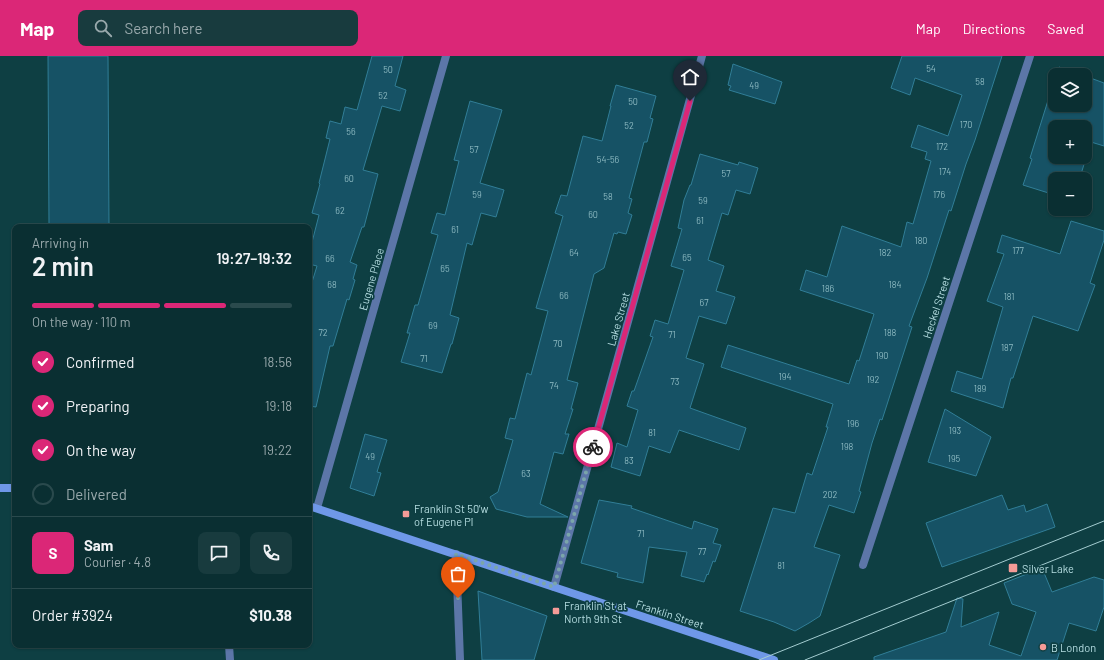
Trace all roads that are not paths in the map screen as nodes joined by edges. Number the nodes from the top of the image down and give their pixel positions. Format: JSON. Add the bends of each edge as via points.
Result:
{"nodes":[{"id":1,"x":446,"y":56,"type":"edge"},
{"id":2,"x":702,"y":56,"type":"edge"},
{"id":3,"x":1030,"y":56,"type":"edge"},
{"id":4,"x":0,"y":488,"type":"edge"},
{"id":5,"x":12,"y":488,"type":"edge"},
{"id":6,"x":313,"y":507,"type":"edge"},
{"id":7,"x":456,"y":554,"type":"junction"},
{"id":8,"x":863,"y":565,"type":"dead end"},
{"id":9,"x":554,"y":587,"type":"junction"},
{"id":10,"x":229,"y":648,"type":"edge"},
{"id":11,"x":230,"y":660,"type":"edge"},
{"id":12,"x":460,"y":660,"type":"edge"},
{"id":13,"x":774,"y":660,"type":"edge"}],
"edges":[{"from":1,"to":6,"type":"street","name":"Eugene Place"},
{"from":2,"to":9,"type":"street","name":"Lake Street"},
{"from":3,"to":8,"type":"street","name":"Heckel Street"},
{"from":4,"to":5,"type":"main road"},
{"from":6,"to":7,"type":"main road","name":"Franklin Street"},
{"from":7,"to":9,"type":"main road","name":"Franklin Street"},
{"from":7,"to":12,"type":"street"},
{"from":9,"to":13,"type":"main road","name":"Franklin Street"},
{"from":10,"to":11,"type":"street"}]}
